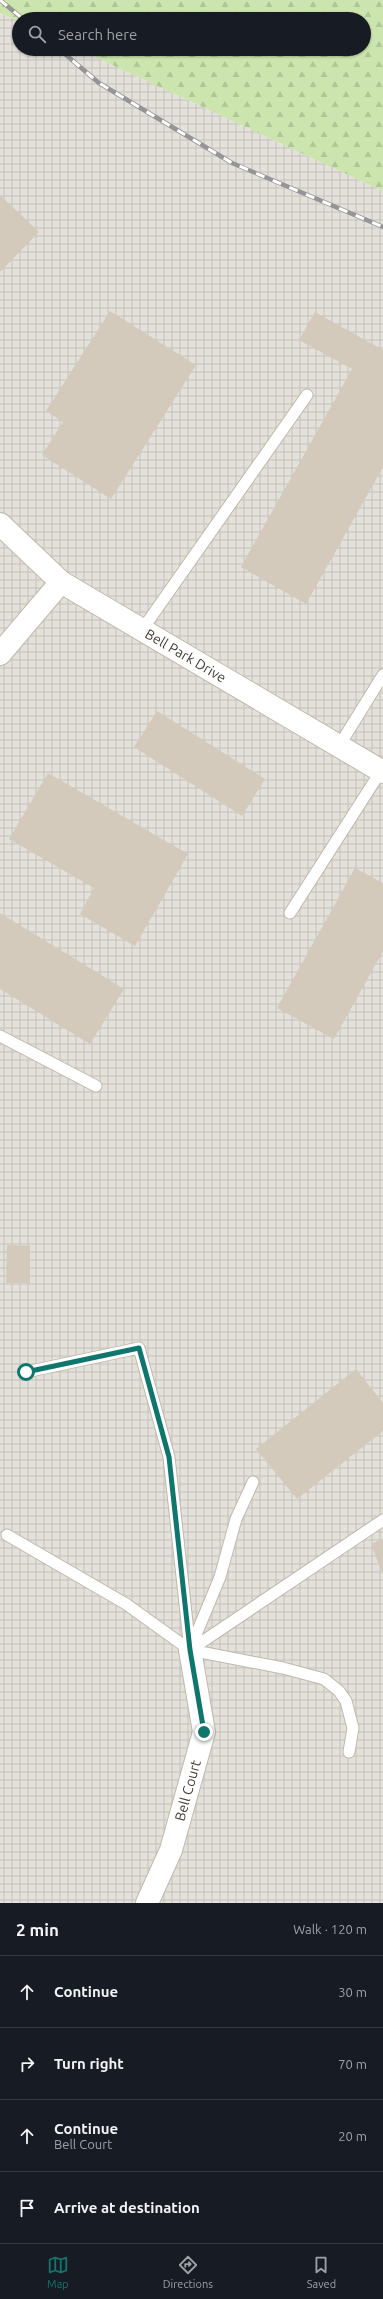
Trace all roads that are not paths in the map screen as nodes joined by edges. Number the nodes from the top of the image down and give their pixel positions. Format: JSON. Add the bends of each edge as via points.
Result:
{"nodes":[{"id":1,"x":307,"y":395,"type":"dead end"},
{"id":2,"x":0,"y":524,"type":"edge"},
{"id":3,"x":61,"y":582,"type":"junction"},
{"id":4,"x":142,"y":630,"type":"junction"},
{"id":5,"x":0,"y":654,"type":"edge"},
{"id":6,"x":383,"y":675,"type":"edge"},
{"id":7,"x":339,"y":746,"type":"junction"},
{"id":8,"x":382,"y":771,"type":"edge"},
{"id":9,"x":290,"y":913,"type":"dead end"},
{"id":10,"x":0,"y":1036,"type":"edge"},
{"id":11,"x":96,"y":1086,"type":"dead end"},
{"id":12,"x":26,"y":1372,"type":"dead end"},
{"id":13,"x":253,"y":1482,"type":"dead end"},
{"id":14,"x":383,"y":1520,"type":"edge"},
{"id":15,"x":7,"y":1535,"type":"dead end"},
{"id":16,"x":190,"y":1650,"type":"junction"},
{"id":17,"x":349,"y":1752,"type":"dead end"},
{"id":18,"x":147,"y":1903,"type":"edge"}],
"edges":[{"from":1,"to":4,"type":"lane"},
{"from":2,"to":3,"type":"street","name":"Bell Park Drive"},
{"from":3,"to":4,"type":"street","name":"Bell Park Drive"},
{"from":3,"to":5,"type":"street"},
{"from":4,"to":7,"type":"street","name":"Bell Park Drive"},
{"from":6,"to":7,"type":"lane"},
{"from":7,"to":8,"type":"street","name":"Bell Park Drive"},
{"from":8,"to":9,"type":"lane"},
{"from":10,"to":11,"type":"lane"},
{"from":12,"to":16,"type":"lane","via":[[139,1348],[169,1457]]},
{"from":13,"to":16,"type":"lane","via":[[236,1519],[220,1577]]},
{"from":14,"to":16,"type":"lane"},
{"from":15,"to":16,"type":"lane","via":[[126,1604]]},
{"from":16,"to":17,"type":"lane","via":[[283,1668],[324,1679],[339,1691],[346,1701],[353,1728]]},
{"from":16,"to":18,"type":"street","name":"Bell Court","via":[[204,1732],[171,1850]]}]}
